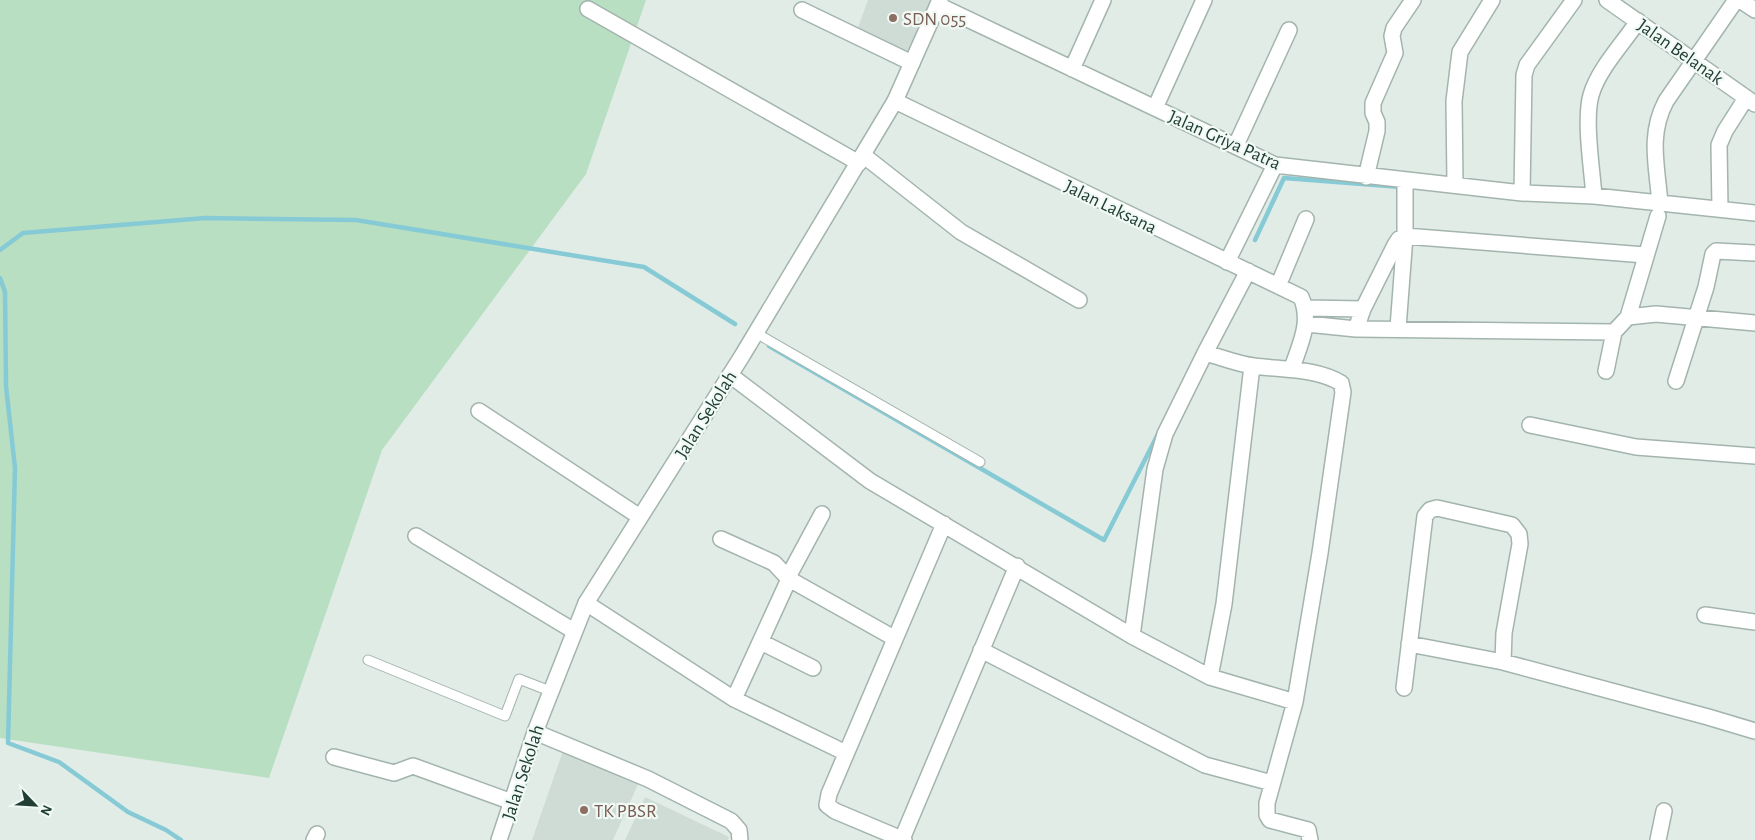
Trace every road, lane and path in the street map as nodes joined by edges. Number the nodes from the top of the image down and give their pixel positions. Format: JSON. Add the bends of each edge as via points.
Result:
{"nodes":[{"id":1,"x":1103,"y":0,"type":"edge"},
{"id":2,"x":1204,"y":0,"type":"edge"},
{"id":3,"x":1413,"y":0,"type":"edge"},
{"id":4,"x":1492,"y":0,"type":"edge"},
{"id":5,"x":1574,"y":0,"type":"edge"},
{"id":6,"x":1607,"y":0,"type":"edge"},
{"id":7,"x":1736,"y":0,"type":"edge"},
{"id":8,"x":1740,"y":0,"type":"edge"},
{"id":9,"x":939,"y":2,"type":"edge"},
{"id":10,"x":588,"y":9,"type":"dead end"},
{"id":11,"x":802,"y":10,"type":"dead end"},
{"id":12,"x":1755,"y":10,"type":"edge"},
{"id":13,"x":1638,"y":21,"type":"junction"},
{"id":14,"x":1289,"y":30,"type":"dead end"},
{"id":15,"x":1694,"y":60,"type":"junction"},
{"id":16,"x":912,"y":63,"type":"junction"},
{"id":17,"x":1072,"y":69,"type":"junction"},
{"id":18,"x":895,"y":101,"type":"junction"},
{"id":19,"x":1751,"y":101,"type":"edge"},
{"id":20,"x":1155,"y":108,"type":"junction"},
{"id":21,"x":1236,"y":145,"type":"junction"},
{"id":22,"x":861,"y":159,"type":"junction"},
{"id":23,"x":1275,"y":165,"type":"junction"},
{"id":24,"x":1366,"y":177,"type":"junction"},
{"id":25,"x":1455,"y":184,"type":"junction"},
{"id":26,"x":1405,"y":186,"type":"junction"},
{"id":27,"x":1522,"y":194,"type":"junction"},
{"id":28,"x":1594,"y":196,"type":"junction"},
{"id":29,"x":1720,"y":209,"type":"junction"},
{"id":30,"x":1659,"y":210,"type":"junction"},
{"id":31,"x":1755,"y":213,"type":"edge"},
{"id":32,"x":1306,"y":219,"type":"dead end"},
{"id":33,"x":1405,"y":236,"type":"junction"},
{"id":34,"x":1755,"y":253,"type":"edge"},
{"id":35,"x":1645,"y":256,"type":"junction"},
{"id":36,"x":1227,"y":262,"type":"junction"},
{"id":37,"x":1248,"y":272,"type":"junction"},
{"id":38,"x":1278,"y":286,"type":"junction"},
{"id":39,"x":1079,"y":300,"type":"dead end"},
{"id":40,"x":1306,"y":308,"type":"junction"},
{"id":41,"x":1363,"y":309,"type":"junction"},
{"id":42,"x":1628,"y":317,"type":"junction"},
{"id":43,"x":1696,"y":318,"type":"junction"},
{"id":44,"x":1755,"y":323,"type":"edge"},
{"id":45,"x":1307,"y":324,"type":"junction"},
{"id":46,"x":1356,"y":328,"type":"junction"},
{"id":47,"x":1398,"y":328,"type":"junction"},
{"id":48,"x":1614,"y":332,"type":"junction"},
{"id":49,"x":755,"y":335,"type":"junction"},
{"id":50,"x":1205,"y":353,"type":"junction"},
{"id":51,"x":1252,"y":366,"type":"junction"},
{"id":52,"x":1292,"y":368,"type":"junction"},
{"id":53,"x":1606,"y":372,"type":"dead end"},
{"id":54,"x":730,"y":375,"type":"junction"},
{"id":55,"x":1676,"y":381,"type":"dead end"},
{"id":56,"x":480,"y":411,"type":"dead end"},
{"id":57,"x":1530,"y":425,"type":"dead end"},
{"id":58,"x":1755,"y":456,"type":"edge"},
{"id":59,"x":980,"y":462,"type":"dead end"},
{"id":60,"x":822,"y":514,"type":"dead end"},
{"id":61,"x":640,"y":517,"type":"junction"},
{"id":62,"x":944,"y":524,"type":"junction"},
{"id":63,"x":416,"y":536,"type":"dead end"},
{"id":64,"x":721,"y":538,"type":"dead end"},
{"id":65,"x":1017,"y":566,"type":"junction"},
{"id":66,"x":789,"y":578,"type":"junction"},
{"id":67,"x":586,"y":603,"type":"junction"},
{"id":68,"x":1705,"y":615,"type":"dead end"},
{"id":69,"x":1755,"y":622,"type":"edge"},
{"id":70,"x":574,"y":631,"type":"junction"},
{"id":71,"x":1132,"y":636,"type":"junction"},
{"id":72,"x":894,"y":638,"type":"junction"},
{"id":73,"x":761,"y":642,"type":"junction"},
{"id":74,"x":1410,"y":644,"type":"junction"},
{"id":75,"x":981,"y":650,"type":"junction"},
{"id":76,"x":368,"y":660,"type":"dead end"},
{"id":77,"x":1503,"y":662,"type":"junction"},
{"id":78,"x":814,"y":668,"type":"dead end"},
{"id":79,"x":1210,"y":678,"type":"junction"},
{"id":80,"x":1404,"y":688,"type":"dead end"},
{"id":81,"x":550,"y":692,"type":"junction"},
{"id":82,"x":734,"y":699,"type":"junction"},
{"id":83,"x":1295,"y":702,"type":"junction"},
{"id":84,"x":535,"y":732,"type":"junction"},
{"id":85,"x":1755,"y":732,"type":"edge"},
{"id":86,"x":846,"y":753,"type":"junction"},
{"id":87,"x":334,"y":757,"type":"dead end"},
{"id":88,"x":1272,"y":783,"type":"junction"},
{"id":89,"x":512,"y":802,"type":"junction"},
{"id":90,"x":1664,"y":811,"type":"dead end"},
{"id":91,"x":499,"y":840,"type":"edge"},
{"id":92,"x":740,"y":840,"type":"edge"},
{"id":93,"x":903,"y":840,"type":"edge"},
{"id":94,"x":1310,"y":840,"type":"edge"},
{"id":95,"x":1658,"y":840,"type":"edge"}],
"edges":[{"from":1,"to":17,"type":"street"},
{"from":2,"to":20,"type":"street"},
{"from":3,"to":24,"type":"street","via":[[1394,28],[1395,53],[1373,103],[1377,131]]},
{"from":4,"to":25,"type":"street","via":[[1460,52],[1454,101]]},
{"from":5,"to":27,"type":"street","via":[[1524,75]]},
{"from":6,"to":13,"type":"street","name":"Jalan Belanak"},
{"from":7,"to":15,"type":"street"},
{"from":8,"to":12,"type":"street"},
{"from":9,"to":16,"type":"street","name":"Jalan Sekolah"},
{"from":9,"to":17,"type":"street","name":"Jalan Griya Patra"},
{"from":10,"to":22,"type":"street"},
{"from":11,"to":16,"type":"street"},
{"from":13,"to":15,"type":"street","name":"Jalan Belanak"},
{"from":13,"to":28,"type":"street","via":[[1597,80],[1591,96],[1588,111]]},
{"from":14,"to":21,"type":"street"},
{"from":15,"to":19,"type":"street","name":"Jalan Belanak"},
{"from":15,"to":30,"type":"street","via":[[1658,117],[1654,132]]},
{"from":16,"to":18,"type":"street","name":"Jalan Sekolah"},
{"from":17,"to":20,"type":"street","name":"Jalan Griya Patra"},
{"from":18,"to":22,"type":"street","name":"Jalan Sekolah"},
{"from":18,"to":36,"type":"street","name":"Jalan Laksana"},
{"from":19,"to":29,"type":"street","via":[[1725,131],[1719,145]]},
{"from":20,"to":21,"type":"street","name":"Jalan Griya Patra"},
{"from":21,"to":23,"type":"street","name":"Jalan Griya Patra"},
{"from":22,"to":39,"type":"street","via":[[961,232]]},
{"from":22,"to":49,"type":"street","name":"Jalan Sekolah"},
{"from":23,"to":24,"type":"street","name":"Jalan Griya Patra"},
{"from":23,"to":36,"type":"street"},
{"from":24,"to":26,"type":"street","name":"Jalan Griya Patra"},
{"from":25,"to":26,"type":"street","name":"Jalan Griya Patra"},
{"from":25,"to":27,"type":"street","name":"Jalan Griya Patra"},
{"from":26,"to":33,"type":"street"},
{"from":27,"to":28,"type":"street","name":"Jalan Griya Patra"},
{"from":28,"to":30,"type":"street","name":"Jalan Griya Patra"},
{"from":29,"to":30,"type":"street","name":"Jalan Griya Patra"},
{"from":29,"to":31,"type":"street","name":"Jalan Griya Patra"},
{"from":30,"to":35,"type":"street"},
{"from":32,"to":38,"type":"street"},
{"from":33,"to":35,"type":"street"},
{"from":33,"to":41,"type":"street","via":[[1395,245]]},
{"from":33,"to":47,"type":"street"},
{"from":34,"to":43,"type":"street","via":[[1716,251]]},
{"from":35,"to":42,"type":"street"},
{"from":36,"to":37,"type":"street","name":"Jalan Laksana"},
{"from":37,"to":38,"type":"street","name":"Jalan Laksana"},
{"from":37,"to":50,"type":"street"},
{"from":38,"to":40,"type":"street","name":"Jalan Laksana","via":[[1302,297]]},
{"from":40,"to":41,"type":"street"},
{"from":40,"to":45,"type":"street"},
{"from":41,"to":46,"type":"street"},
{"from":42,"to":43,"type":"street","via":[[1656,314]]},
{"from":42,"to":48,"type":"street"},
{"from":43,"to":44,"type":"street"},
{"from":43,"to":55,"type":"street"},
{"from":45,"to":46,"type":"street"},
{"from":45,"to":52,"type":"street"},
{"from":46,"to":47,"type":"street"},
{"from":47,"to":48,"type":"street"},
{"from":48,"to":53,"type":"street"},
{"from":49,"to":54,"type":"street","name":"Jalan Sekolah"},
{"from":49,"to":59,"type":"lane"},
{"from":50,"to":51,"type":"street"},
{"from":50,"to":71,"type":"street","via":[[1165,434],[1155,469]]},
{"from":51,"to":52,"type":"street"},
{"from":51,"to":79,"type":"street","via":[[1224,604]]},
{"from":52,"to":83,"type":"street","via":[[1332,378],[1341,383],[1343,392]]},
{"from":54,"to":61,"type":"street","name":"Jalan Sekolah"},
{"from":54,"to":62,"type":"street","via":[[870,481]]},
{"from":56,"to":61,"type":"street"},
{"from":57,"to":58,"type":"street","via":[[1636,447]]},
{"from":60,"to":66,"type":"street"},
{"from":61,"to":67,"type":"street","name":"Jalan Sekolah"},
{"from":62,"to":65,"type":"street"},
{"from":62,"to":72,"type":"street"},
{"from":63,"to":70,"type":"street"},
{"from":64,"to":66,"type":"street","via":[[774,563]]},
{"from":65,"to":71,"type":"street"},
{"from":65,"to":75,"type":"street"},
{"from":66,"to":72,"type":"street"},
{"from":66,"to":73,"type":"street"},
{"from":67,"to":70,"type":"street","name":"Jalan Sekolah"},
{"from":67,"to":82,"type":"street"},
{"from":68,"to":69,"type":"street"},
{"from":70,"to":81,"type":"street","name":"Jalan Sekolah"},
{"from":71,"to":79,"type":"street"},
{"from":72,"to":86,"type":"street"},
{"from":73,"to":78,"type":"street"},
{"from":73,"to":82,"type":"street"},
{"from":74,"to":77,"type":"street"},
{"from":74,"to":77,"type":"street","via":[[1425,516],[1437,508],[1512,525],[1519,534],[1504,633]]},
{"from":74,"to":80,"type":"street"},
{"from":75,"to":88,"type":"street","via":[[1206,764]]},
{"from":75,"to":93,"type":"street"},
{"from":76,"to":81,"type":"lane","via":[[505,716],[519,679]]},
{"from":77,"to":85,"type":"street"},
{"from":79,"to":83,"type":"street"},
{"from":81,"to":84,"type":"street","name":"Jalan Sekolah"},
{"from":82,"to":86,"type":"street"},
{"from":83,"to":88,"type":"street"},
{"from":84,"to":89,"type":"street","name":"Jalan Sekolah"},
{"from":84,"to":92,"type":"street","via":[[648,779],[730,821],[739,830]]},
{"from":86,"to":93,"type":"street","via":[[827,805]]},
{"from":87,"to":89,"type":"street","via":[[394,773],[413,766]]},
{"from":88,"to":94,"type":"street","via":[[1267,803],[1270,820],[1308,830]]},
{"from":89,"to":91,"type":"street","name":"Jalan Sekolah"},
{"from":90,"to":95,"type":"street"}]}
